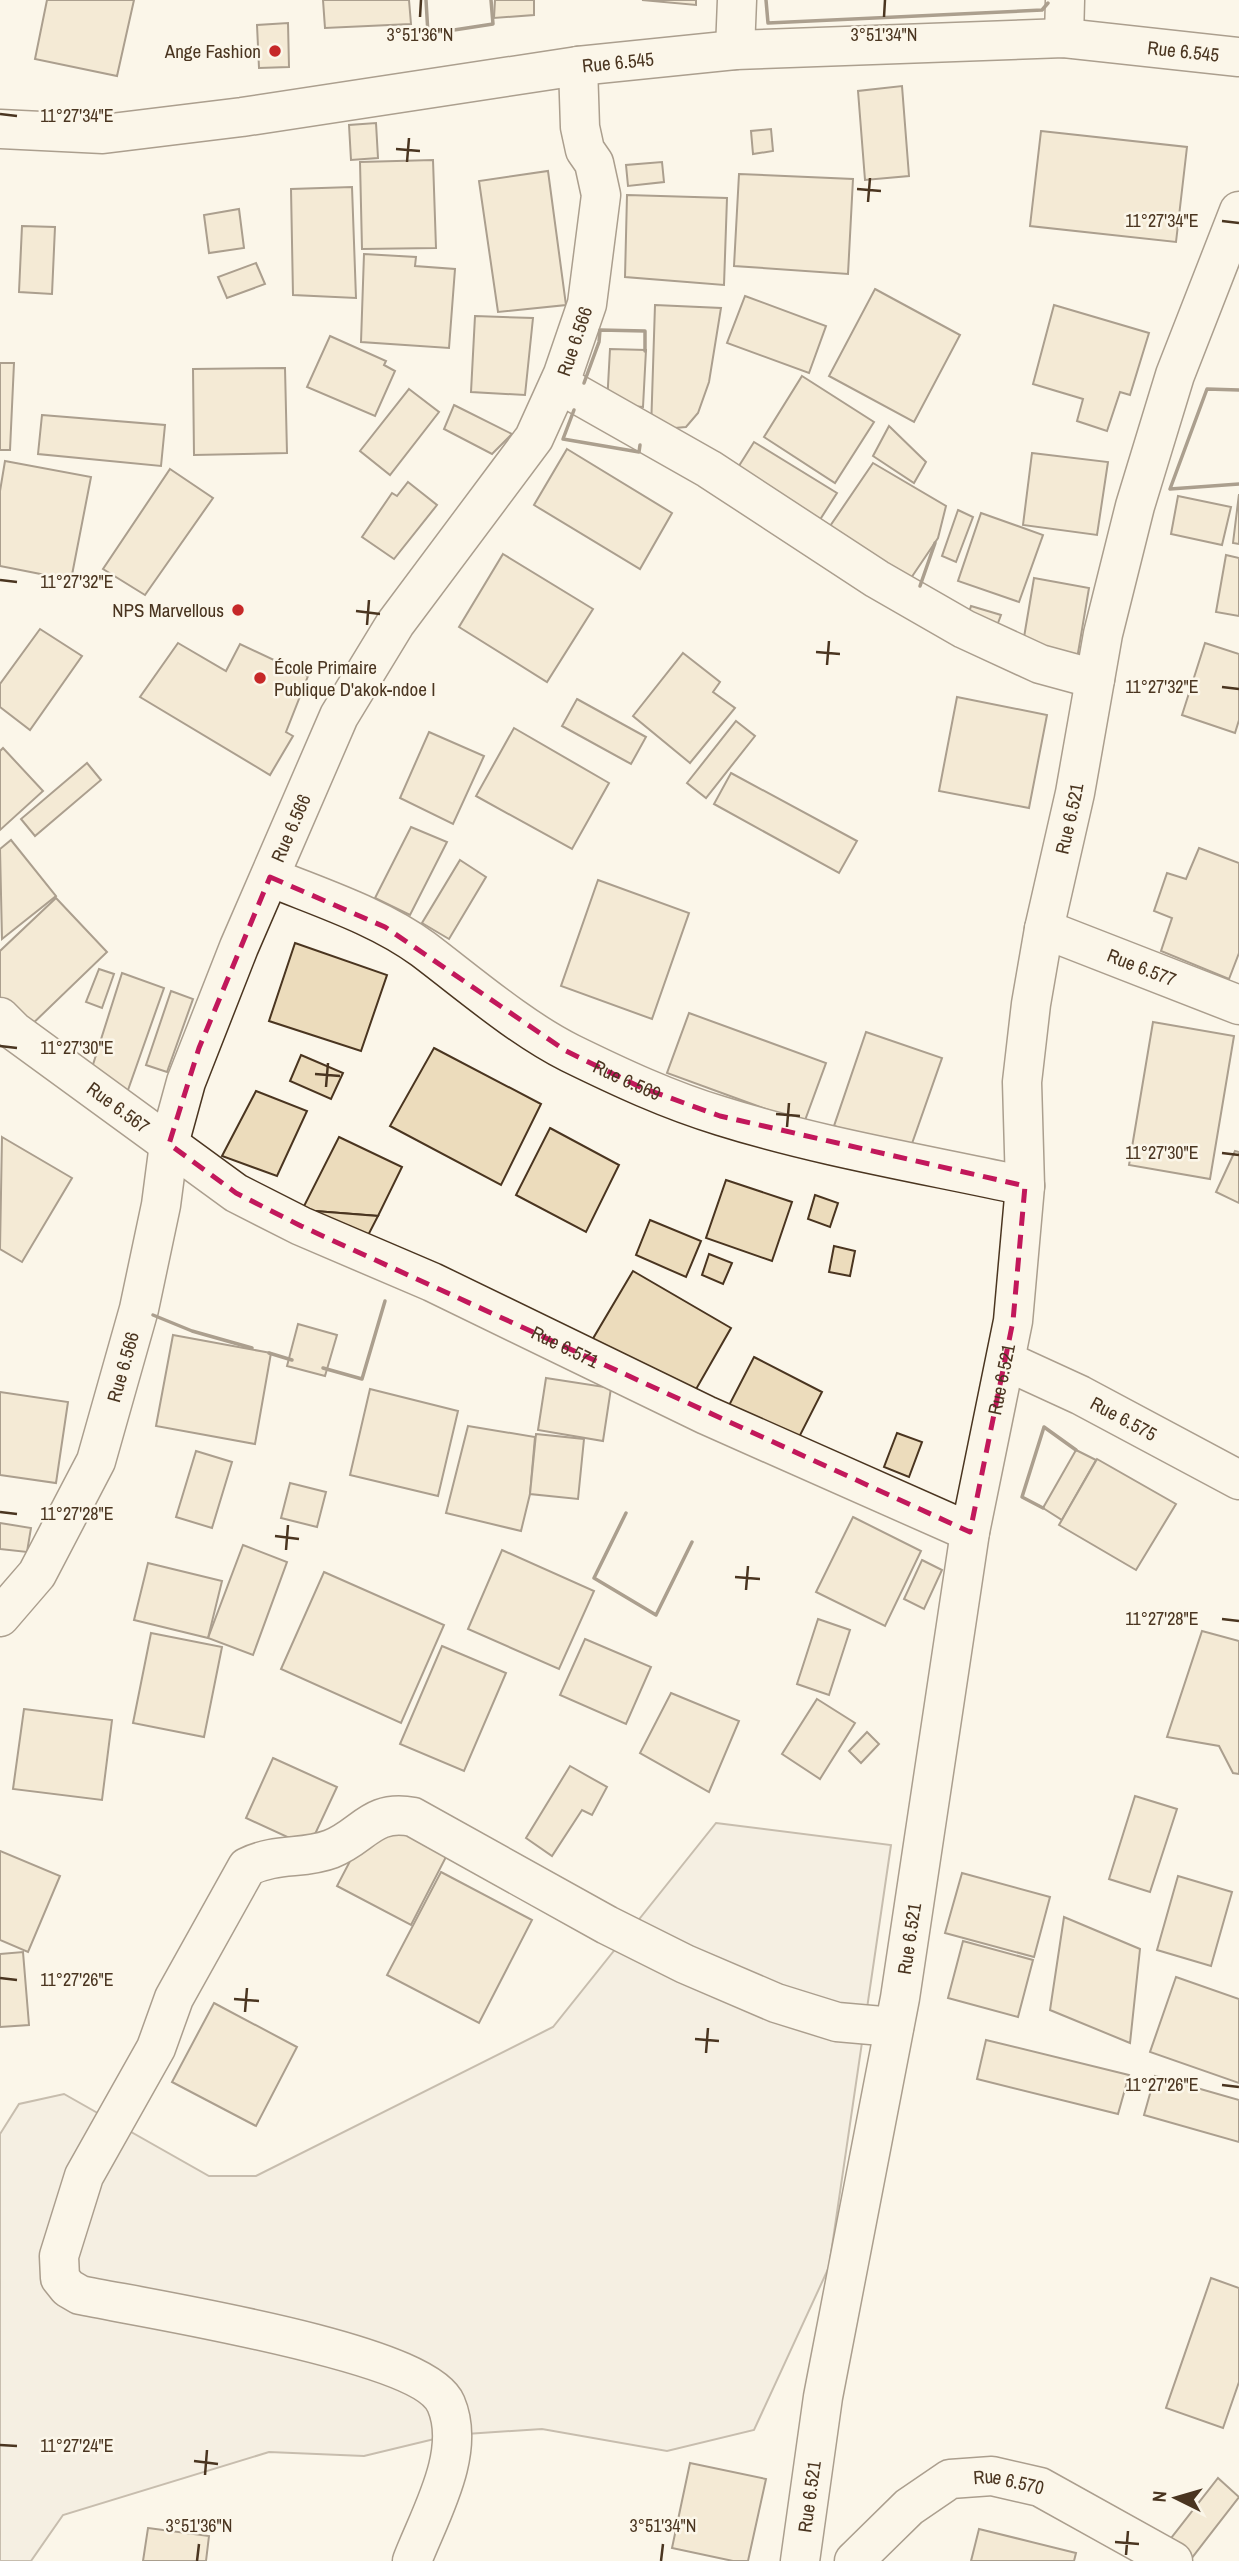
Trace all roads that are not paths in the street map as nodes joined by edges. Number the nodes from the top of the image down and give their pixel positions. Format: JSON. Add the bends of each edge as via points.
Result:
{"nodes":[{"id":1,"x":737,"y":0,"type":"edge"},
{"id":2,"x":1065,"y":0,"type":"edge"},
{"id":3,"x":1064,"y":38,"type":"junction"},
{"id":4,"x":735,"y":50,"type":"junction"},
{"id":5,"x":1239,"y":57,"type":"edge"},
{"id":6,"x":578,"y":66,"type":"junction"},
{"id":7,"x":0,"y":129,"type":"edge"},
{"id":8,"x":1239,"y":211,"type":"edge"},
{"id":9,"x":559,"y":384,"type":"junction"},
{"id":10,"x":1095,"y":678,"type":"junction"},
{"id":11,"x":270,"y":877,"type":"junction"},
{"id":12,"x":1044,"y":929,"type":"junction"},
{"id":13,"x":1239,"y":1005,"type":"edge"},
{"id":14,"x":0,"y":1017,"type":"edge"},
{"id":15,"x":169,"y":1144,"type":"junction"},
{"id":16,"x":1025,"y":1186,"type":"junction"},
{"id":17,"x":1006,"y":1361,"type":"junction"},
{"id":18,"x":1239,"y":1480,"type":"edge"},
{"id":19,"x":970,"y":1532,"type":"junction"},
{"id":20,"x":0,"y":1617,"type":"edge"},
{"id":21,"x":894,"y":2027,"type":"junction"},
{"id":22,"x":412,"y":2561,"type":"edge"},
{"id":23,"x":800,"y":2561,"type":"edge"},
{"id":24,"x":854,"y":2561,"type":"edge"},
{"id":25,"x":1173,"y":2561,"type":"edge"}],
"edges":[{"from":1,"to":4,"type":"street"},
{"from":2,"to":3,"type":"street"},
{"from":3,"to":4,"type":"street","name":"Rue 6.545"},
{"from":3,"to":5,"type":"street","name":"Rue 6.545"},
{"from":4,"to":6,"type":"street","name":"Rue 6.545"},
{"from":6,"to":7,"type":"street","name":"Rue 6.545","via":[[103,134]]},
{"from":6,"to":9,"type":"street","name":"Rue 6.566","via":[[580,127],[601,195],[587,304]]},
{"from":8,"to":10,"type":"street","name":"Rue 6.521","via":[[1153,444],[1119,566]]},
{"from":9,"to":10,"type":"street","via":[[709,470],[877,579],[964,629],[1040,664]]},
{"from":9,"to":11,"type":"street","name":"Rue 6.566","via":[[534,438],[395,624],[340,716]]},
{"from":10,"to":12,"type":"street","name":"Rue 6.521"},
{"from":11,"to":15,"type":"street","name":"Rue 6.566","via":[[199,1048]]},
{"from":11,"to":16,"type":"street","name":"Rue 6.569","via":[[422,948],[448,971],[566,1051],[639,1087],[733,1120]]},
{"from":12,"to":13,"type":"street","name":"Rue 6.577"},
{"from":12,"to":16,"type":"street","name":"Rue 6.521","via":[[1023,1082]]},
{"from":14,"to":15,"type":"street","name":"Rue 6.567"},
{"from":15,"to":19,"type":"street","name":"Rue 6.571","via":[[236,1193],[301,1226],[432,1282],[706,1415]]},
{"from":15,"to":20,"type":"street","name":"Rue 6.566","via":[[139,1309],[96,1461],[37,1574]]},
{"from":16,"to":17,"type":"street","name":"Rue 6.521"},
{"from":17,"to":18,"type":"street","name":"Rue 6.575"},
{"from":17,"to":19,"type":"street","name":"Rue 6.521"},
{"from":19,"to":21,"type":"street","name":"Rue 6.521"},
{"from":21,"to":22,"type":"street","via":[[838,2022],[776,2003],[685,1964],[413,1817],[395,1814],[372,1821],[332,1848],[265,1858],[247,1867],[174,1998],[156,2048],[84,2176],[59,2256],[60,2277],[80,2295],[322,2344],[425,2382],[446,2403],[451,2435],[448,2468]]},
{"from":21,"to":23,"type":"street","name":"Rue 6.521","via":[[823,2397]]},
{"from":24,"to":25,"type":"street","name":"Rue 6.570","via":[[909,2507],[950,2479],[992,2476],[1040,2487]]}]}
